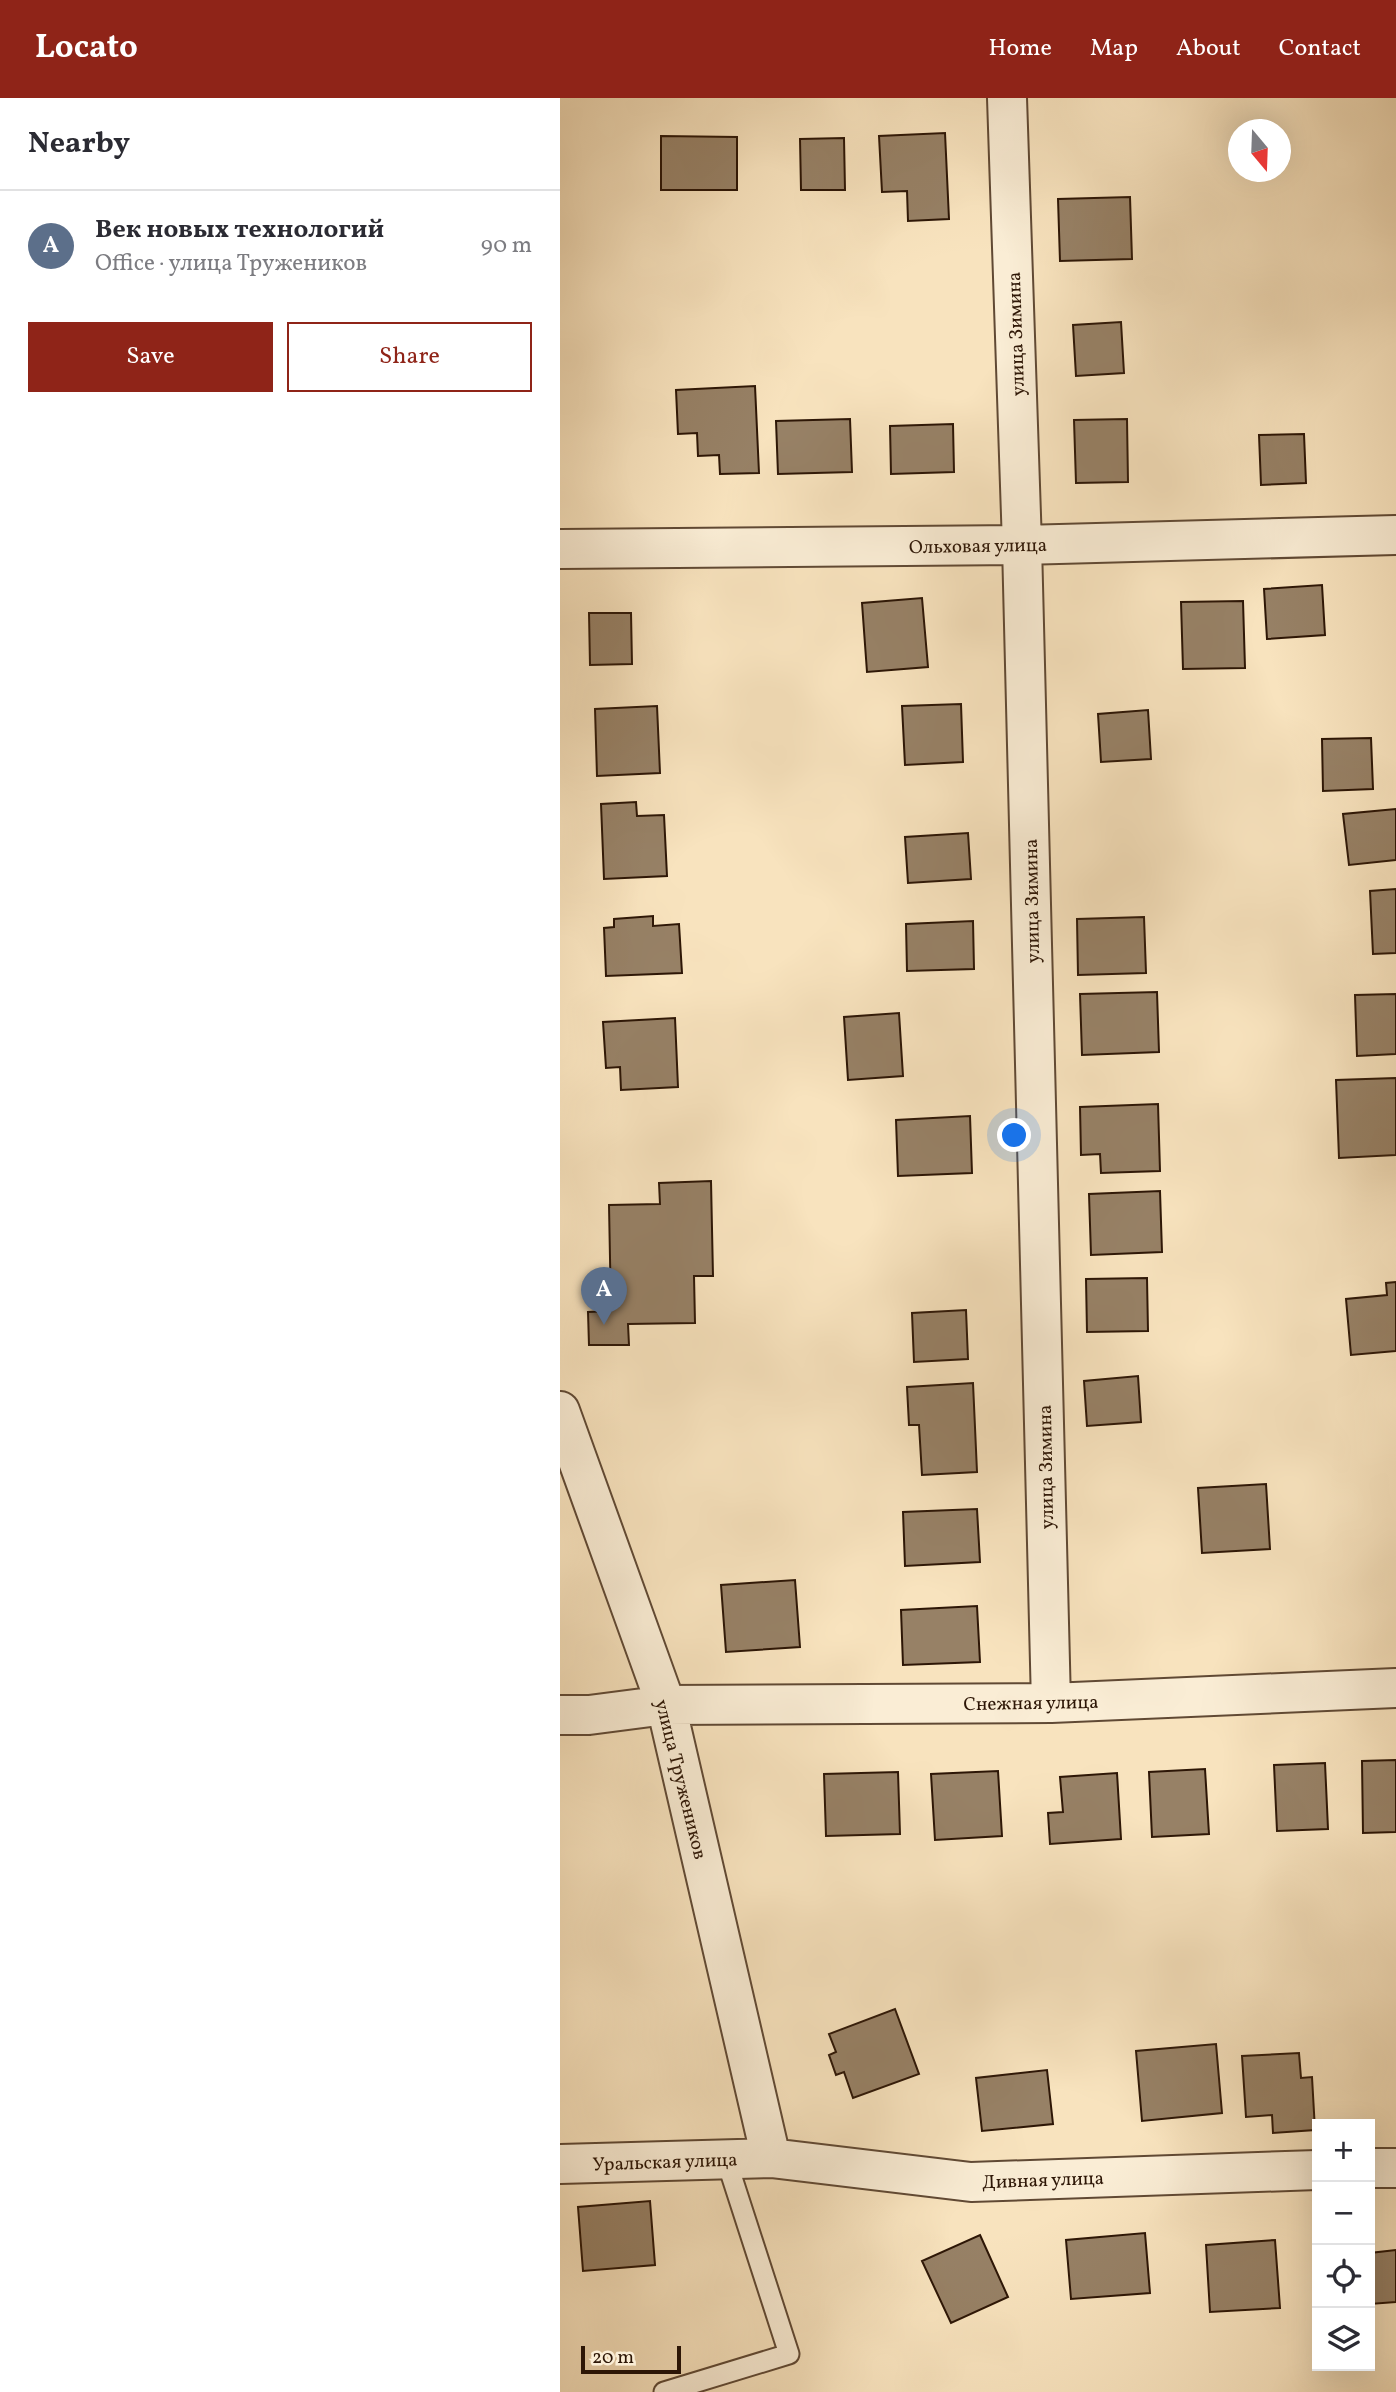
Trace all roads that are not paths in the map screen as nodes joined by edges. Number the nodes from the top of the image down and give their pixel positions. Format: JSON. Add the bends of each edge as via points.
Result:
{"nodes":[{"id":1,"x":1007,"y":98,"type":"edge"},
{"id":2,"x":1396,"y":535,"type":"edge"},
{"id":3,"x":1022,"y":545,"type":"junction"},
{"id":4,"x":560,"y":549,"type":"edge"},
{"id":5,"x":560,"y":1411,"type":"edge"},
{"id":6,"x":1396,"y":1688,"type":"edge"},
{"id":7,"x":1051,"y":1703,"type":"junction"},
{"id":8,"x":666,"y":1705,"type":"junction"},
{"id":9,"x":560,"y":1715,"type":"edge"},
{"id":10,"x":771,"y":2158,"type":"junction"},
{"id":11,"x":726,"y":2159,"type":"junction"},
{"id":12,"x":560,"y":2164,"type":"edge"},
{"id":13,"x":1375,"y":2168,"type":"edge"},
{"id":14,"x":1396,"y":2168,"type":"edge"},
{"id":15,"x":1312,"y":2170,"type":"edge"},
{"id":16,"x":664,"y":2392,"type":"edge"}],
"edges":[{"from":1,"to":3,"type":"street","name":"улица Зимина"},
{"from":2,"to":3,"type":"street","name":"Ольховая улица"},
{"from":3,"to":4,"type":"street","name":"Ольховая улица"},
{"from":3,"to":7,"type":"street","name":"улица Зимина"},
{"from":5,"to":8,"type":"street","name":"улица Тружеников"},
{"from":6,"to":7,"type":"street","name":"Снежная улица"},
{"from":7,"to":8,"type":"street","name":"Снежная улица"},
{"from":8,"to":9,"type":"street","name":"Снежная улица"},
{"from":8,"to":10,"type":"street","name":"улица Тружеников"},
{"from":10,"to":11,"type":"street","name":"Уральская улица"},
{"from":10,"to":15,"type":"street","name":"Дивная улица","via":[[971,2182]]},
{"from":11,"to":12,"type":"street","name":"Уральская улица"},
{"from":11,"to":16,"type":"lane","via":[[789,2354]]},
{"from":13,"to":14,"type":"street"}]}
